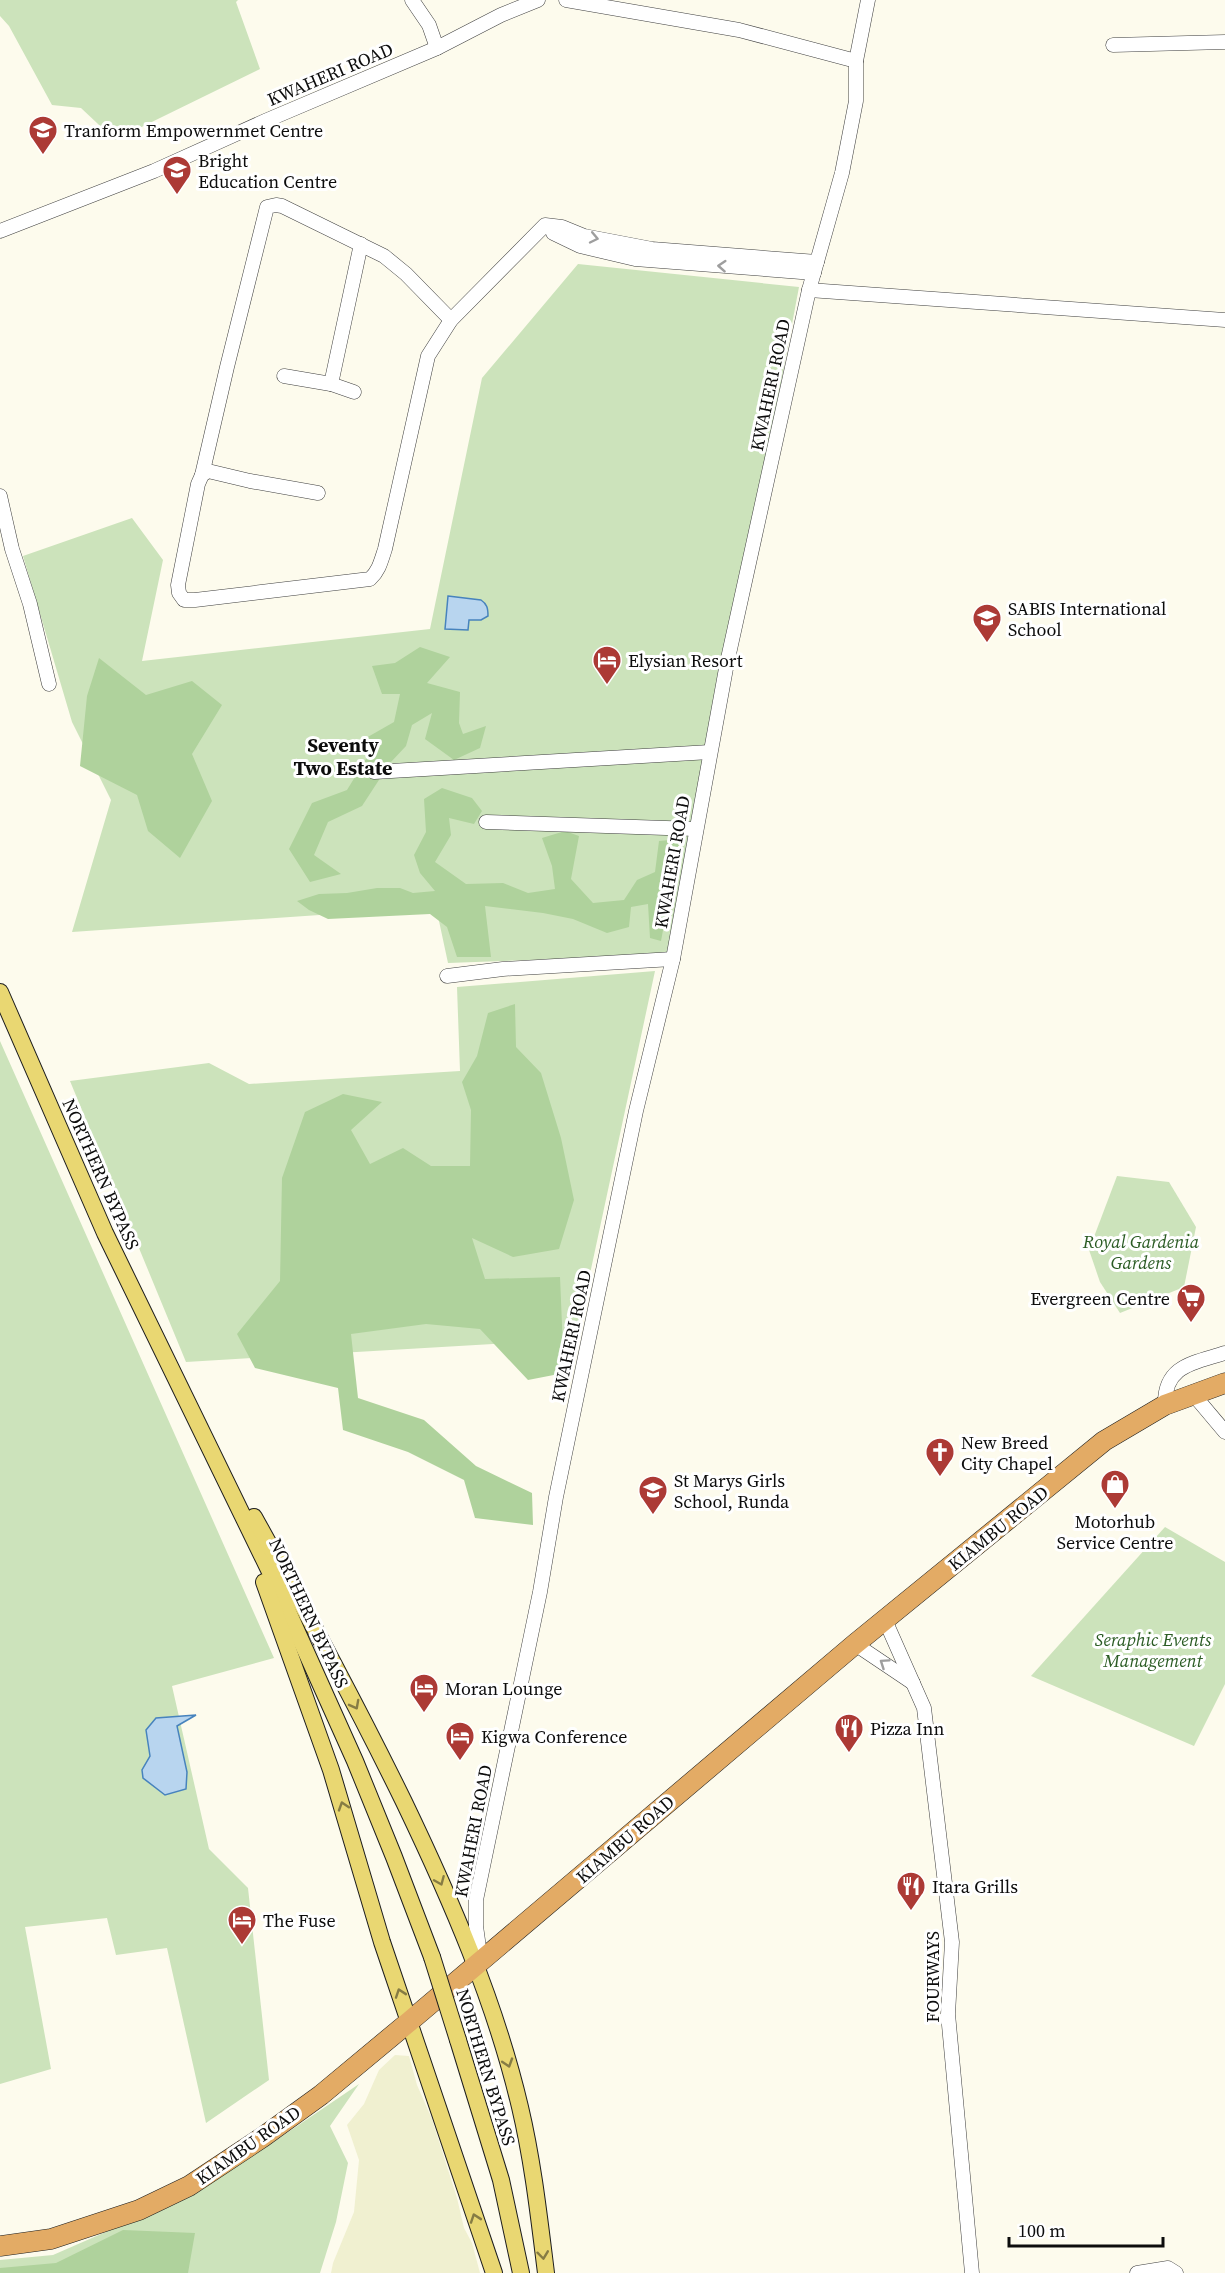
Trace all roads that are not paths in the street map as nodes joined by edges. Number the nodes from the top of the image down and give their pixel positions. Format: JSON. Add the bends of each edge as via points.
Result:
{"nodes":[{"id":1,"x":412,"y":0,"type":"edge"},
{"id":2,"x":536,"y":0,"type":"edge"},
{"id":3,"x":566,"y":0,"type":"edge"},
{"id":4,"x":868,"y":0,"type":"edge"},
{"id":5,"x":1225,"y":42,"type":"edge"},
{"id":6,"x":1113,"y":45,"type":"dead end"},
{"id":7,"x":437,"y":48,"type":"junction"},
{"id":8,"x":856,"y":61,"type":"junction"},
{"id":9,"x":0,"y":231,"type":"edge"},
{"id":10,"x":361,"y":244,"type":"junction"},
{"id":11,"x":816,"y":267,"type":"junction"},
{"id":12,"x":809,"y":290,"type":"junction"},
{"id":13,"x":451,"y":320,"type":"junction"},
{"id":14,"x":1225,"y":320,"type":"edge"},
{"id":15,"x":284,"y":376,"type":"dead end"},
{"id":16,"x":331,"y":384,"type":"junction"},
{"id":17,"x":354,"y":392,"type":"dead end"},
{"id":18,"x":202,"y":475,"type":"junction"},
{"id":19,"x":318,"y":493,"type":"dead end"},
{"id":20,"x":0,"y":496,"type":"edge"},
{"id":21,"x":49,"y":684,"type":"dead end"},
{"id":22,"x":710,"y":752,"type":"junction"},
{"id":23,"x":374,"y":772,"type":"dead end"},
{"id":24,"x":486,"y":822,"type":"dead end"},
{"id":25,"x":696,"y":829,"type":"junction"},
{"id":26,"x":673,"y":960,"type":"junction"},
{"id":27,"x":447,"y":976,"type":"dead end"},
{"id":28,"x":0,"y":992,"type":"edge"},
{"id":29,"x":1225,"y":1353,"type":"edge"},
{"id":30,"x":1225,"y":1383,"type":"edge"},
{"id":31,"x":1193,"y":1394,"type":"junction"},
{"id":32,"x":1165,"y":1405,"type":"junction"},
{"id":33,"x":1225,"y":1432,"type":"edge"},
{"id":34,"x":203,"y":1435,"type":"junction"},
{"id":35,"x":246,"y":1524,"type":"junction"},
{"id":36,"x":885,"y":1620,"type":"junction"},
{"id":37,"x":855,"y":1644,"type":"junction"},
{"id":38,"x":913,"y":1683,"type":"junction"},
{"id":39,"x":479,"y":1964,"type":"junction"},
{"id":40,"x":410,"y":2021,"type":"junction"},
{"id":41,"x":0,"y":2246,"type":"edge"},
{"id":42,"x":494,"y":2273,"type":"edge"},
{"id":43,"x":521,"y":2273,"type":"edge"},
{"id":44,"x":546,"y":2273,"type":"edge"},
{"id":45,"x":972,"y":2273,"type":"edge"},
{"id":46,"x":1137,"y":2273,"type":"edge"},
{"id":47,"x":1176,"y":2273,"type":"edge"}],
"edges":[{"from":1,"to":7,"type":"street","via":[[429,25]]},
{"from":2,"to":7,"type":"street","name":"KWAHERI ROAD"},
{"from":3,"to":8,"type":"street","via":[[739,30]]},
{"from":4,"to":8,"type":"street","name":"KWAHERI ROAD"},
{"from":5,"to":6,"type":"street"},
{"from":7,"to":9,"type":"street","name":"KWAHERI ROAD","via":[[154,171]]},
{"from":8,"to":11,"type":"street","name":"KWAHERI ROAD","via":[[856,101],[843,173]]},
{"from":10,"to":13,"type":"street","via":[[392,263]]},
{"from":10,"to":16,"type":"street"},
{"from":10,"to":18,"type":"street","via":[[282,206],[267,207]]},
{"from":11,"to":12,"type":"street","name":"KWAHERI ROAD"},
{"from":11,"to":13,"type":"street","via":[[636,253],[562,227],[545,225]]},
{"from":12,"to":14,"type":"street"},
{"from":12,"to":22,"type":"street","name":"KWAHERI ROAD"},
{"from":13,"to":18,"type":"street","via":[[428,356],[385,549],[369,579],[184,600],[178,585]]},
{"from":15,"to":16,"type":"street"},
{"from":16,"to":17,"type":"street"},
{"from":18,"to":19,"type":"street","via":[[208,471]]},
{"from":20,"to":21,"type":"street"},
{"from":22,"to":23,"type":"street"},
{"from":22,"to":25,"type":"street","name":"KWAHERI ROAD"},
{"from":24,"to":25,"type":"street"},
{"from":25,"to":26,"type":"street","name":"KWAHERI ROAD"},
{"from":26,"to":27,"type":"street","via":[[503,969]]},
{"from":26,"to":39,"type":"street","name":"KWAHERI ROAD","via":[[636,1112],[476,1900]]},
{"from":28,"to":34,"type":"main road","name":"NORTHERN BYPASS","via":[[105,1233]]},
{"from":29,"to":32,"type":"street","via":[[1174,1373]]},
{"from":30,"to":31,"type":"highway","name":"KIAMBU ROAD"},
{"from":31,"to":32,"type":"highway","name":"KIAMBU ROAD"},
{"from":31,"to":33,"type":"street"},
{"from":32,"to":36,"type":"highway","name":"KIAMBU ROAD","via":[[1104,1441]]},
{"from":34,"to":35,"type":"main road","name":"NORTHERN BYPASS"},
{"from":34,"to":39,"type":"main road","one_way":true,"via":[[238,1487],[376,1745]]},
{"from":40,"to":35,"type":"main road","one_way":true,"via":[[310,1706]]},
{"from":35,"to":43,"type":"main road","name":"NORTHERN BYPASS","bridge":true,"via":[[355,1761],[432,1957],[501,2180]]},
{"from":36,"to":37,"type":"highway","name":"KIAMBU ROAD"},
{"from":36,"to":38,"type":"street","name":"FOURWAYS"},
{"from":38,"to":37,"type":"street","one_way":true},
{"from":37,"to":39,"type":"highway","name":"KIAMBU ROAD"},
{"from":38,"to":45,"type":"street","name":"FOURWAYS","via":[[924,1708],[952,1942],[948,2014]]},
{"from":39,"to":40,"type":"highway","name":"KIAMBU ROAD"},
{"from":39,"to":44,"type":"main road","one_way":true,"via":[[520,2108]]},
{"from":40,"to":41,"type":"highway","name":"KIAMBU ROAD","via":[[321,2095],[189,2186],[139,2210],[51,2239]]},
{"from":42,"to":40,"type":"main road","one_way":true},
{"from":46,"to":47,"type":"street","via":[[1168,2268]]}]}
